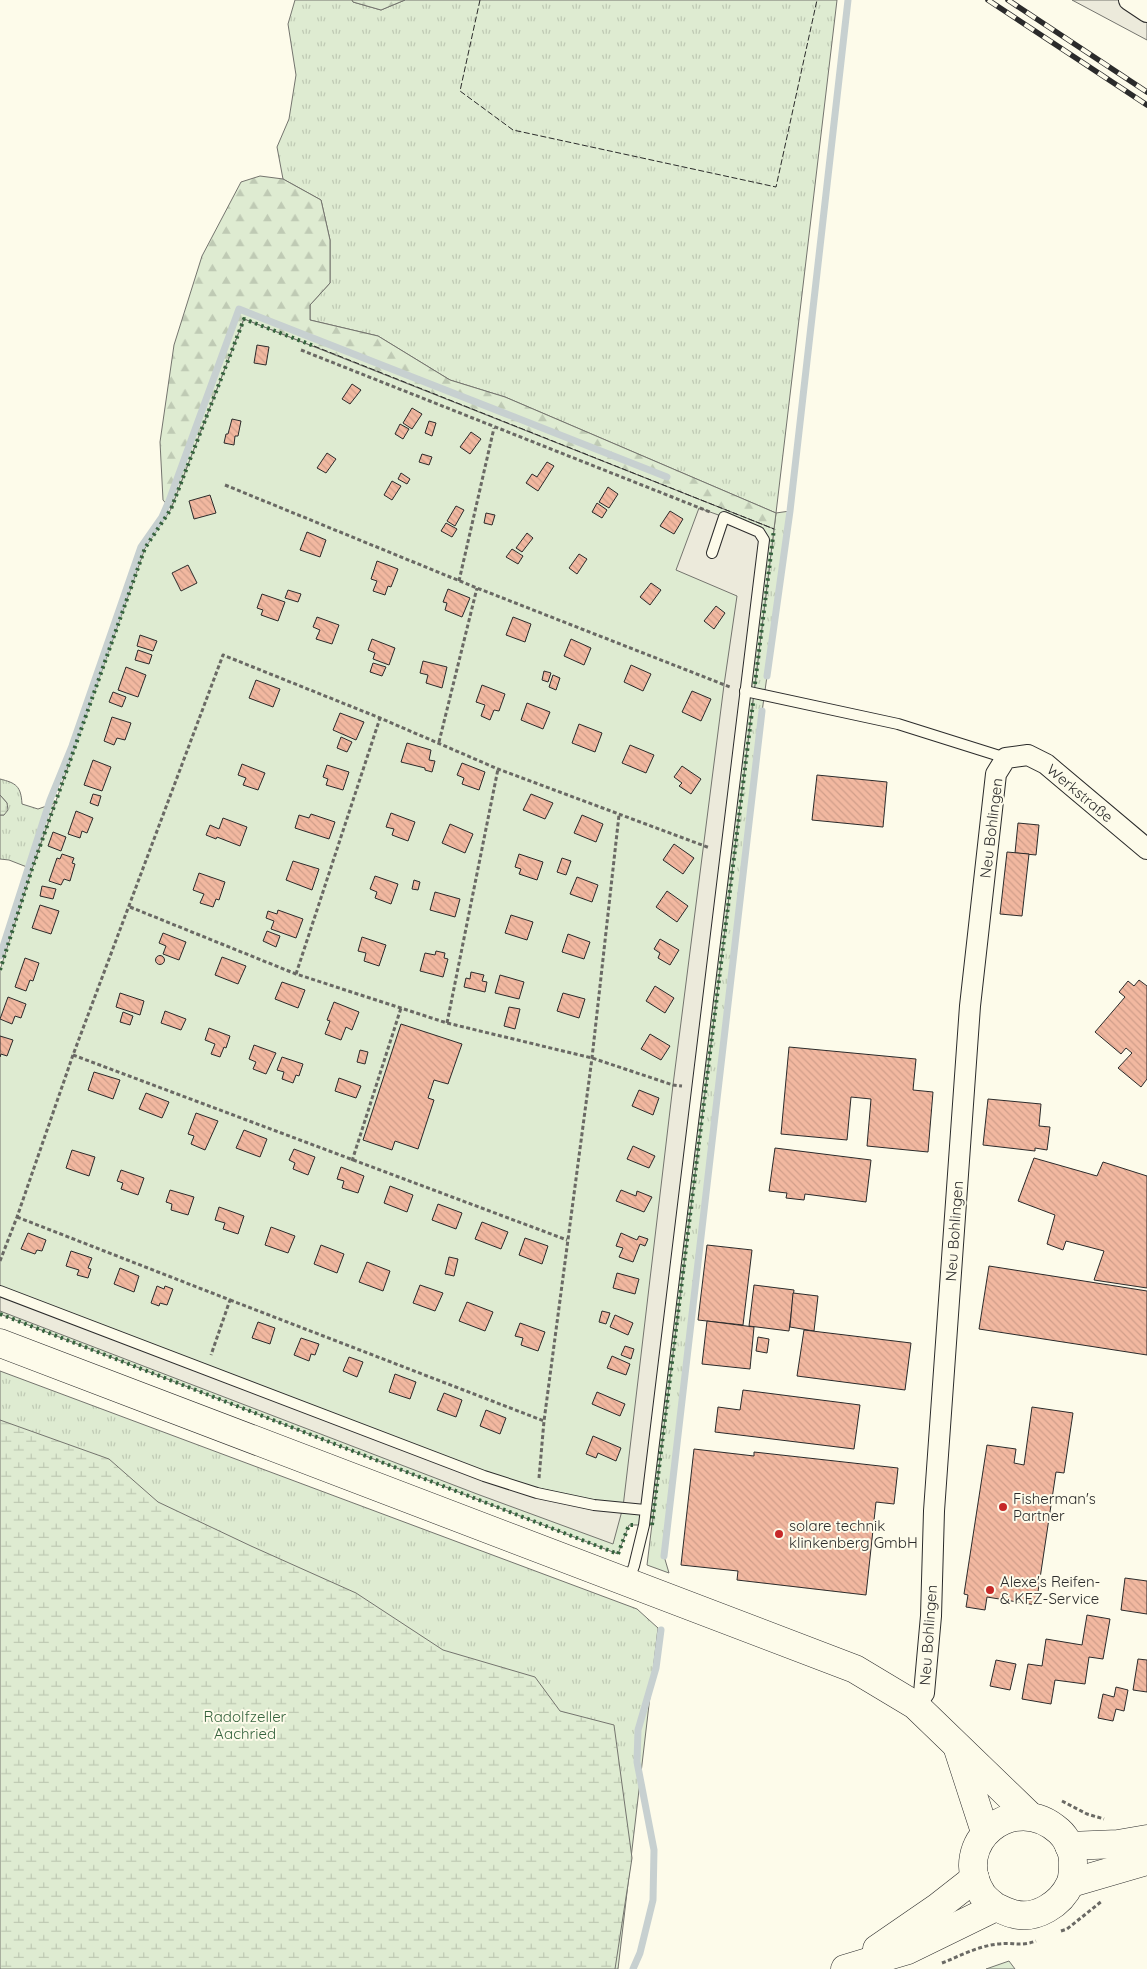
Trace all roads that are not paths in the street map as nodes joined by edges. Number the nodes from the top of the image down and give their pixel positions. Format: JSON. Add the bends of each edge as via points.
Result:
{"nodes":[{"id":1,"x":1129,"y":0,"type":"edge"},
{"id":2,"x":1147,"y":12,"type":"edge"},
{"id":3,"x":712,"y":553,"type":"dead end"},
{"id":4,"x":745,"y":691,"type":"junction"},
{"id":5,"x":1006,"y":758,"type":"junction"},
{"id":6,"x":1147,"y":849,"type":"edge"},
{"id":7,"x":0,"y":1291,"type":"edge"},
{"id":8,"x":0,"y":1343,"type":"edge"},
{"id":9,"x":645,"y":1510,"type":"junction"},
{"id":10,"x":627,"y":1583,"type":"junction"},
{"id":11,"x":915,"y":1705,"type":"junction"},
{"id":12,"x":956,"y":1743,"type":"junction"},
{"id":13,"x":1030,"y":1816,"type":"junction"},
{"id":14,"x":986,"y":1832,"type":"junction"},
{"id":15,"x":1147,"y":1839,"type":"edge"},
{"id":16,"x":1069,"y":1846,"type":"junction"},
{"id":17,"x":1147,"y":1861,"type":"edge"},
{"id":18,"x":975,"y":1878,"type":"junction"},
{"id":19,"x":1071,"y":1882,"type":"junction"},
{"id":20,"x":996,"y":1907,"type":"junction"},
{"id":21,"x":849,"y":1967,"type":"edge"}],
"edges":[{"from":1,"to":2,"type":"street"},
{"from":3,"to":4,"type":"lane","via":[[724,517],[759,532],[764,540]]},
{"from":4,"to":5,"type":"lane","via":[[898,724]]},
{"from":4,"to":9,"type":"lane"},
{"from":5,"to":6,"type":"street","name":"Werkstraße","via":[[1028,755],[1046,764]]},
{"from":5,"to":11,"type":"street","name":"Neu Bohlingen","via":[[996,774],[970,1006],[934,1511],[931,1616],[924,1693]]},
{"from":7,"to":9,"type":"lane","via":[[484,1476],[537,1493],[594,1505]]},
{"from":8,"to":10,"type":"main road"},
{"from":9,"to":10,"type":"lane","via":[[634,1566]]},
{"from":10,"to":11,"type":"main road","via":[[855,1669]]},
{"from":11,"to":12,"type":"main road"},
{"from":12,"to":13,"type":"main road"},
{"from":12,"to":14,"type":"main road"},
{"from":13,"to":14,"type":"main road","via":[[1000,1821]]},
{"from":13,"to":16,"type":"main road","via":[[1052,1824]]},
{"from":14,"to":18,"type":"main road","via":[[973,1861]]},
{"from":15,"to":16,"type":"main road"},
{"from":16,"to":19,"type":"main road","via":[[1073,1860]]},
{"from":17,"to":19,"type":"main road"},
{"from":18,"to":20,"type":"main road","via":[[983,1895]]},
{"from":18,"to":21,"type":"main road"},
{"from":19,"to":20,"type":"main road","via":[[1064,1895],[1048,1908],[1030,1915],[1014,1915]]},
{"from":20,"to":21,"type":"main road","via":[[908,1950]]}]}
